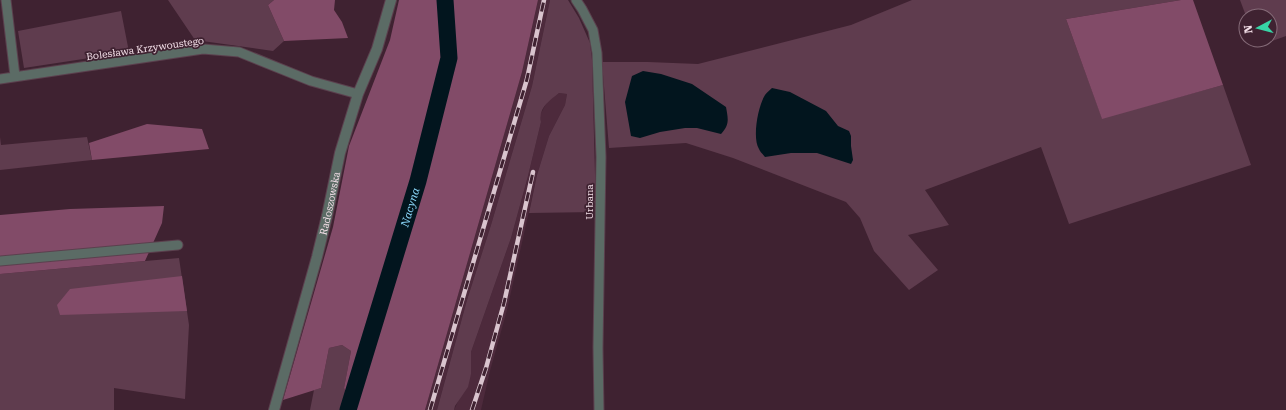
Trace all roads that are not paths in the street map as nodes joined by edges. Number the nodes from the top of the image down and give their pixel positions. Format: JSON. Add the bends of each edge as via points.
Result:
{"nodes":[{"id":1,"x":6,"y":0,"type":"edge"},
{"id":2,"x":391,"y":0,"type":"edge"},
{"id":3,"x":576,"y":0,"type":"edge"},
{"id":4,"x":15,"y":76,"type":"junction"},
{"id":5,"x":0,"y":79,"type":"edge"},
{"id":6,"x":358,"y":94,"type":"junction"},
{"id":7,"x":178,"y":245,"type":"dead end"},
{"id":8,"x":0,"y":261,"type":"edge"},
{"id":9,"x":274,"y":410,"type":"edge"},
{"id":10,"x":599,"y":410,"type":"edge"}],
"edges":[{"from":1,"to":4,"type":"street"},
{"from":2,"to":6,"type":"street","name":"Radoszowska","via":[[377,49]]},
{"from":3,"to":10,"type":"street","name":"Urbana","via":[[593,30],[597,53],[600,156]]},
{"from":4,"to":5,"type":"street","name":"Bolesława Krzywoustego"},
{"from":4,"to":6,"type":"street","name":"Bolesława Krzywoustego","via":[[204,49],[239,52],[311,81]]},
{"from":6,"to":9,"type":"street","name":"Radoszowska","via":[[340,153],[317,257]]},
{"from":7,"to":8,"type":"street"}]}
